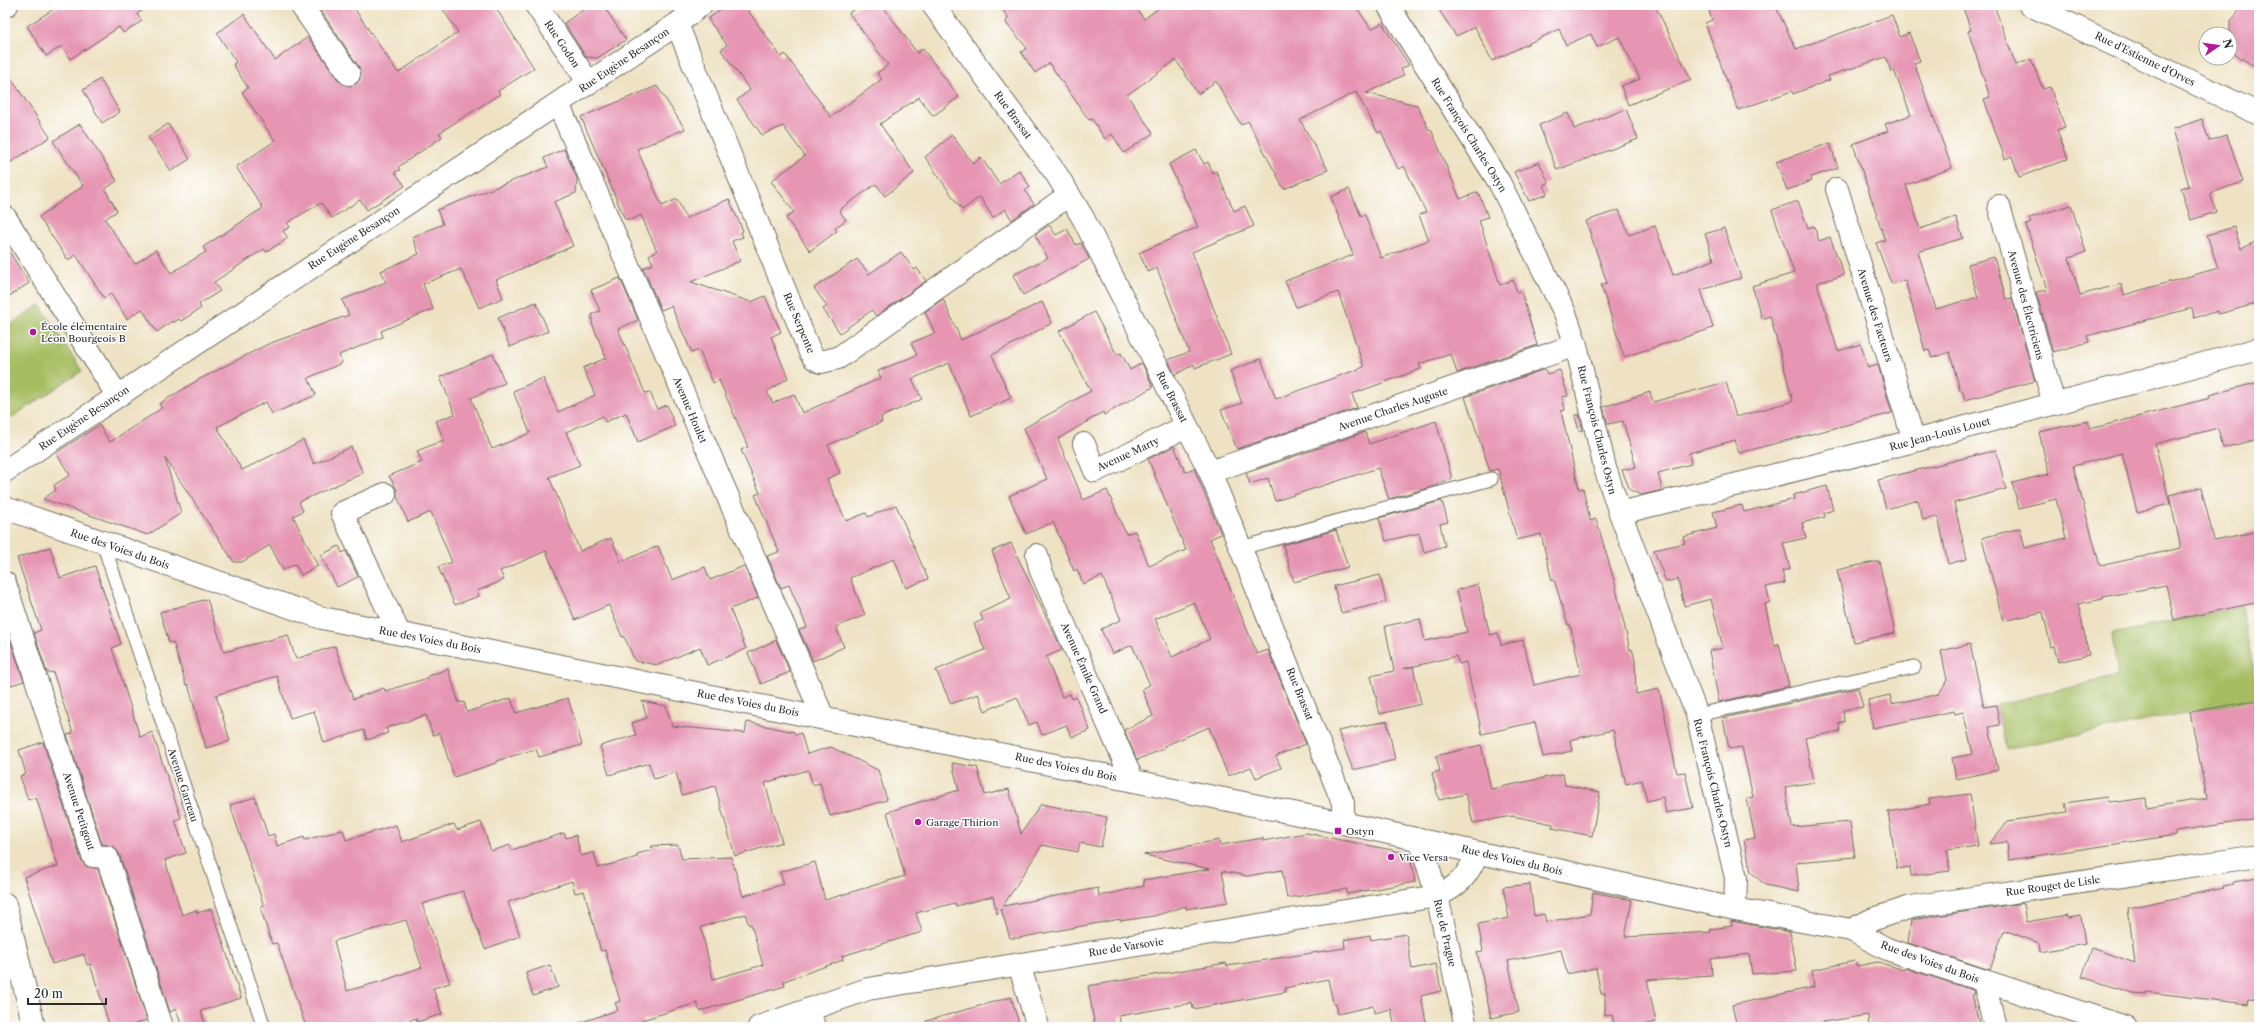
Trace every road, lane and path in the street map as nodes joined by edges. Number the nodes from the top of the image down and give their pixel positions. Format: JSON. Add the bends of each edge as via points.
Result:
{"nodes":[{"id":1,"x":301,"y":5,"type":"edge"},
{"id":2,"x":536,"y":5,"type":"edge"},
{"id":3,"x":702,"y":5,"type":"edge"},
{"id":4,"x":933,"y":5,"type":"edge"},
{"id":5,"x":1388,"y":5,"type":"edge"},
{"id":6,"x":2037,"y":6,"type":"edge"},
{"id":7,"x":677,"y":24,"type":"junction"},
{"id":8,"x":349,"y":74,"type":"dead end"},
{"id":9,"x":589,"y":83,"type":"junction"},
{"id":10,"x":558,"y":103,"type":"junction"},
{"id":11,"x":2259,"y":114,"type":"edge"},
{"id":12,"x":1837,"y":189,"type":"dead end"},
{"id":13,"x":1069,"y":195,"type":"junction"},
{"id":14,"x":1999,"y":206,"type":"dead end"},
{"id":15,"x":5,"y":217,"type":"edge"},
{"id":16,"x":1576,"y":346,"type":"junction"},
{"id":17,"x":2259,"y":349,"type":"edge"},
{"id":18,"x":117,"y":395,"type":"junction"},
{"id":19,"x":2054,"y":404,"type":"junction"},
{"id":20,"x":1187,"y":426,"type":"junction"},
{"id":21,"x":1914,"y":441,"type":"junction"},
{"id":22,"x":1084,"y":444,"type":"dead end"},
{"id":23,"x":5,"y":471,"type":"edge"},
{"id":24,"x":1210,"y":472,"type":"junction"},
{"id":25,"x":1491,"y":478,"type":"dead end"},
{"id":26,"x":385,"y":494,"type":"dead end"},
{"id":27,"x":5,"y":508,"type":"edge"},
{"id":28,"x":1620,"y":513,"type":"junction"},
{"id":29,"x":103,"y":543,"type":"junction"},
{"id":30,"x":1241,"y":548,"type":"junction"},
{"id":31,"x":1037,"y":555,"type":"dead end"},
{"id":32,"x":5,"y":583,"type":"edge"},
{"id":33,"x":399,"y":633,"type":"junction"},
{"id":34,"x":1914,"y":667,"type":"dead end"},
{"id":35,"x":1697,"y":715,"type":"junction"},
{"id":36,"x":823,"y":717,"type":"junction"},
{"id":37,"x":1133,"y":781,"type":"junction"},
{"id":38,"x":1343,"y":822,"type":"junction"},
{"id":39,"x":1420,"y":839,"type":"junction"},
{"id":40,"x":1477,"y":853,"type":"junction"},
{"id":41,"x":2259,"y":856,"type":"edge"},
{"id":42,"x":1437,"y":896,"type":"junction"},
{"id":43,"x":5,"y":904,"type":"edge"},
{"id":44,"x":1735,"y":909,"type":"junction"},
{"id":45,"x":1851,"y":930,"type":"junction"},
{"id":46,"x":1019,"y":964,"type":"junction"},
{"id":47,"x":1984,"y":982,"type":"junction"},
{"id":48,"x":812,"y":1018,"type":"edge"},
{"id":49,"x":34,"y":1027,"type":"edge"},
{"id":50,"x":162,"y":1027,"type":"edge"},
{"id":51,"x":264,"y":1027,"type":"edge"},
{"id":52,"x":759,"y":1027,"type":"edge"},
{"id":53,"x":1038,"y":1027,"type":"edge"},
{"id":54,"x":1466,"y":1027,"type":"edge"},
{"id":55,"x":1995,"y":1027,"type":"edge"},
{"id":56,"x":2126,"y":1027,"type":"edge"}],
"edges":[{"from":1,"to":8,"type":"street"},
{"from":2,"to":9,"type":"street","name":"Rue Godon"},
{"from":3,"to":7,"type":"street","name":"Rue Eugène Besançon"},
{"from":4,"to":13,"type":"street","name":"Rue Brassat"},
{"from":5,"to":16,"type":"street","name":"Rue François Charles Ostyn","via":[[1499,182],[1565,313]]},
{"from":6,"to":11,"type":"street","name":"Rue d'Estienne d'Orves"},
{"from":7,"to":9,"type":"street","name":"Rue Eugène Besançon"},
{"from":7,"to":13,"type":"street","name":"Rue Serpente","via":[[810,352],[821,362],[838,358]]},
{"from":9,"to":10,"type":"street","name":"Rue Eugène Besançon"},
{"from":10,"to":18,"type":"street","name":"Rue Eugène Besançon"},
{"from":10,"to":36,"type":"street","name":"Avenue Houlet"},
{"from":12,"to":21,"type":"street","name":"Avenue des Facteurs"},
{"from":13,"to":20,"type":"street","name":"Rue Brassat","via":[[1083,218]]},
{"from":14,"to":19,"type":"street","name":"Avenue des Électriciens"},
{"from":15,"to":18,"type":"street"},
{"from":16,"to":24,"type":"street","name":"Avenue Charles Auguste"},
{"from":16,"to":28,"type":"street","name":"Rue François Charles Ostyn","via":[[1605,468]]},
{"from":17,"to":19,"type":"street","name":"Rue Jean-Louis Louet"},
{"from":18,"to":23,"type":"street","name":"Rue Eugène Besançon"},
{"from":19,"to":21,"type":"street","name":"Rue Jean-Louis Louet"},
{"from":20,"to":22,"type":"street","name":"Avenue Marty","via":[[1095,471]]},
{"from":20,"to":24,"type":"street","name":"Rue Brassat"},
{"from":21,"to":28,"type":"street","name":"Rue Jean-Louis Louet"},
{"from":24,"to":30,"type":"street","name":"Rue Brassat"},
{"from":25,"to":30,"type":"lane"},
{"from":26,"to":33,"type":"street","via":[[342,513]]},
{"from":27,"to":29,"type":"street","name":"Rue des Voies du Bois"},
{"from":28,"to":35,"type":"street","name":"Rue François Charles Ostyn"},
{"from":29,"to":33,"type":"street","name":"Rue des Voies du Bois","via":[[322,618]]},
{"from":29,"to":51,"type":"lane","name":"Avenue Garreau"},
{"from":30,"to":38,"type":"street","name":"Rue Brassat","via":[[1343,803]]},
{"from":31,"to":37,"type":"street","name":"Avenue Émile Grand","via":[[1041,571]]},
{"from":32,"to":50,"type":"street","name":"Avenue Petitgout","via":[[93,856],[107,856]]},
{"from":33,"to":36,"type":"street","name":"Rue des Voies du Bois"},
{"from":34,"to":35,"type":"lane"},
{"from":35,"to":44,"type":"street","name":"Rue François Charles Ostyn","via":[[1736,878]]},
{"from":36,"to":37,"type":"street","name":"Rue des Voies du Bois"},
{"from":37,"to":38,"type":"street","name":"Rue des Voies du Bois"},
{"from":38,"to":39,"type":"street","name":"Rue des Voies du Bois"},
{"from":39,"to":40,"type":"street","name":"Rue des Voies du Bois"},
{"from":39,"to":42,"type":"street","name":"Rue de Prague"},
{"from":40,"to":42,"type":"street","name":"Rue de Varsovie","via":[[1464,878]]},
{"from":40,"to":44,"type":"street","name":"Rue des Voies du Bois"},
{"from":41,"to":45,"type":"street","name":"Rue Rouget de Lisle","via":[[1911,907],[1871,920]]},
{"from":42,"to":46,"type":"street","name":"Rue de Varsovie"},
{"from":42,"to":54,"type":"street","name":"Rue de Prague"},
{"from":43,"to":49,"type":"street"},
{"from":44,"to":45,"type":"street","name":"Rue des Voies du Bois"},
{"from":45,"to":47,"type":"street","name":"Rue des Voies du Bois","via":[[1887,949]]},
{"from":46,"to":48,"type":"street","name":"Rue de Varsovie","via":[[868,989]]},
{"from":46,"to":53,"type":"street"},
{"from":47,"to":55,"type":"street"},
{"from":47,"to":56,"type":"street","name":"Rue des Voies du Bois"},
{"from":48,"to":52,"type":"street","name":"Rue de Varsovie"}]}
